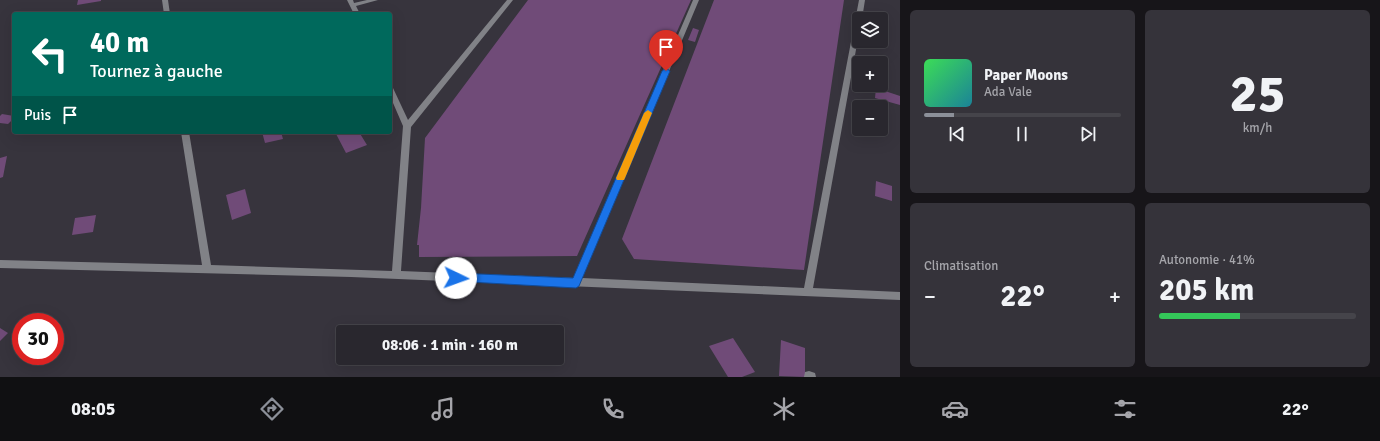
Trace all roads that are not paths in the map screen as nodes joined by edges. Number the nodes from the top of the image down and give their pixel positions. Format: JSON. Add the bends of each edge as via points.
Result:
{"nodes":[{"id":1,"x":165,"y":0,"type":"edge"},
{"id":2,"x":375,"y":0,"type":"edge"},
{"id":3,"x":510,"y":0,"type":"edge"},
{"id":4,"x":696,"y":0,"type":"edge"},
{"id":5,"x":862,"y":0,"type":"edge"},
{"id":6,"x":351,"y":2,"type":"edge"},
{"id":7,"x":167,"y":12,"type":"edge"},
{"id":8,"x":356,"y":12,"type":"edge"},
{"id":9,"x":392,"y":92,"type":"edge"},
{"id":10,"x":407,"y":126,"type":"junction"},
{"id":11,"x":185,"y":134,"type":"edge"},
{"id":12,"x":0,"y":264,"type":"edge"},
{"id":13,"x":207,"y":269,"type":"junction"},
{"id":14,"x":396,"y":275,"type":"junction"},
{"id":15,"x":576,"y":283,"type":"junction"},
{"id":16,"x":808,"y":293,"type":"junction"},
{"id":17,"x":900,"y":296,"type":"edge"}],
"edges":[{"from":1,"to":7,"type":"street"},
{"from":2,"to":6,"type":"street"},
{"from":3,"to":10,"type":"street"},
{"from":4,"to":15,"type":"street"},
{"from":5,"to":16,"type":"street"},
{"from":6,"to":8,"type":"street"},
{"from":9,"to":10,"type":"street"},
{"from":10,"to":14,"type":"street"},
{"from":11,"to":13,"type":"street"},
{"from":12,"to":13,"type":"street"},
{"from":13,"to":14,"type":"street"},
{"from":14,"to":15,"type":"street"},
{"from":15,"to":16,"type":"street"},
{"from":16,"to":17,"type":"street"}]}
